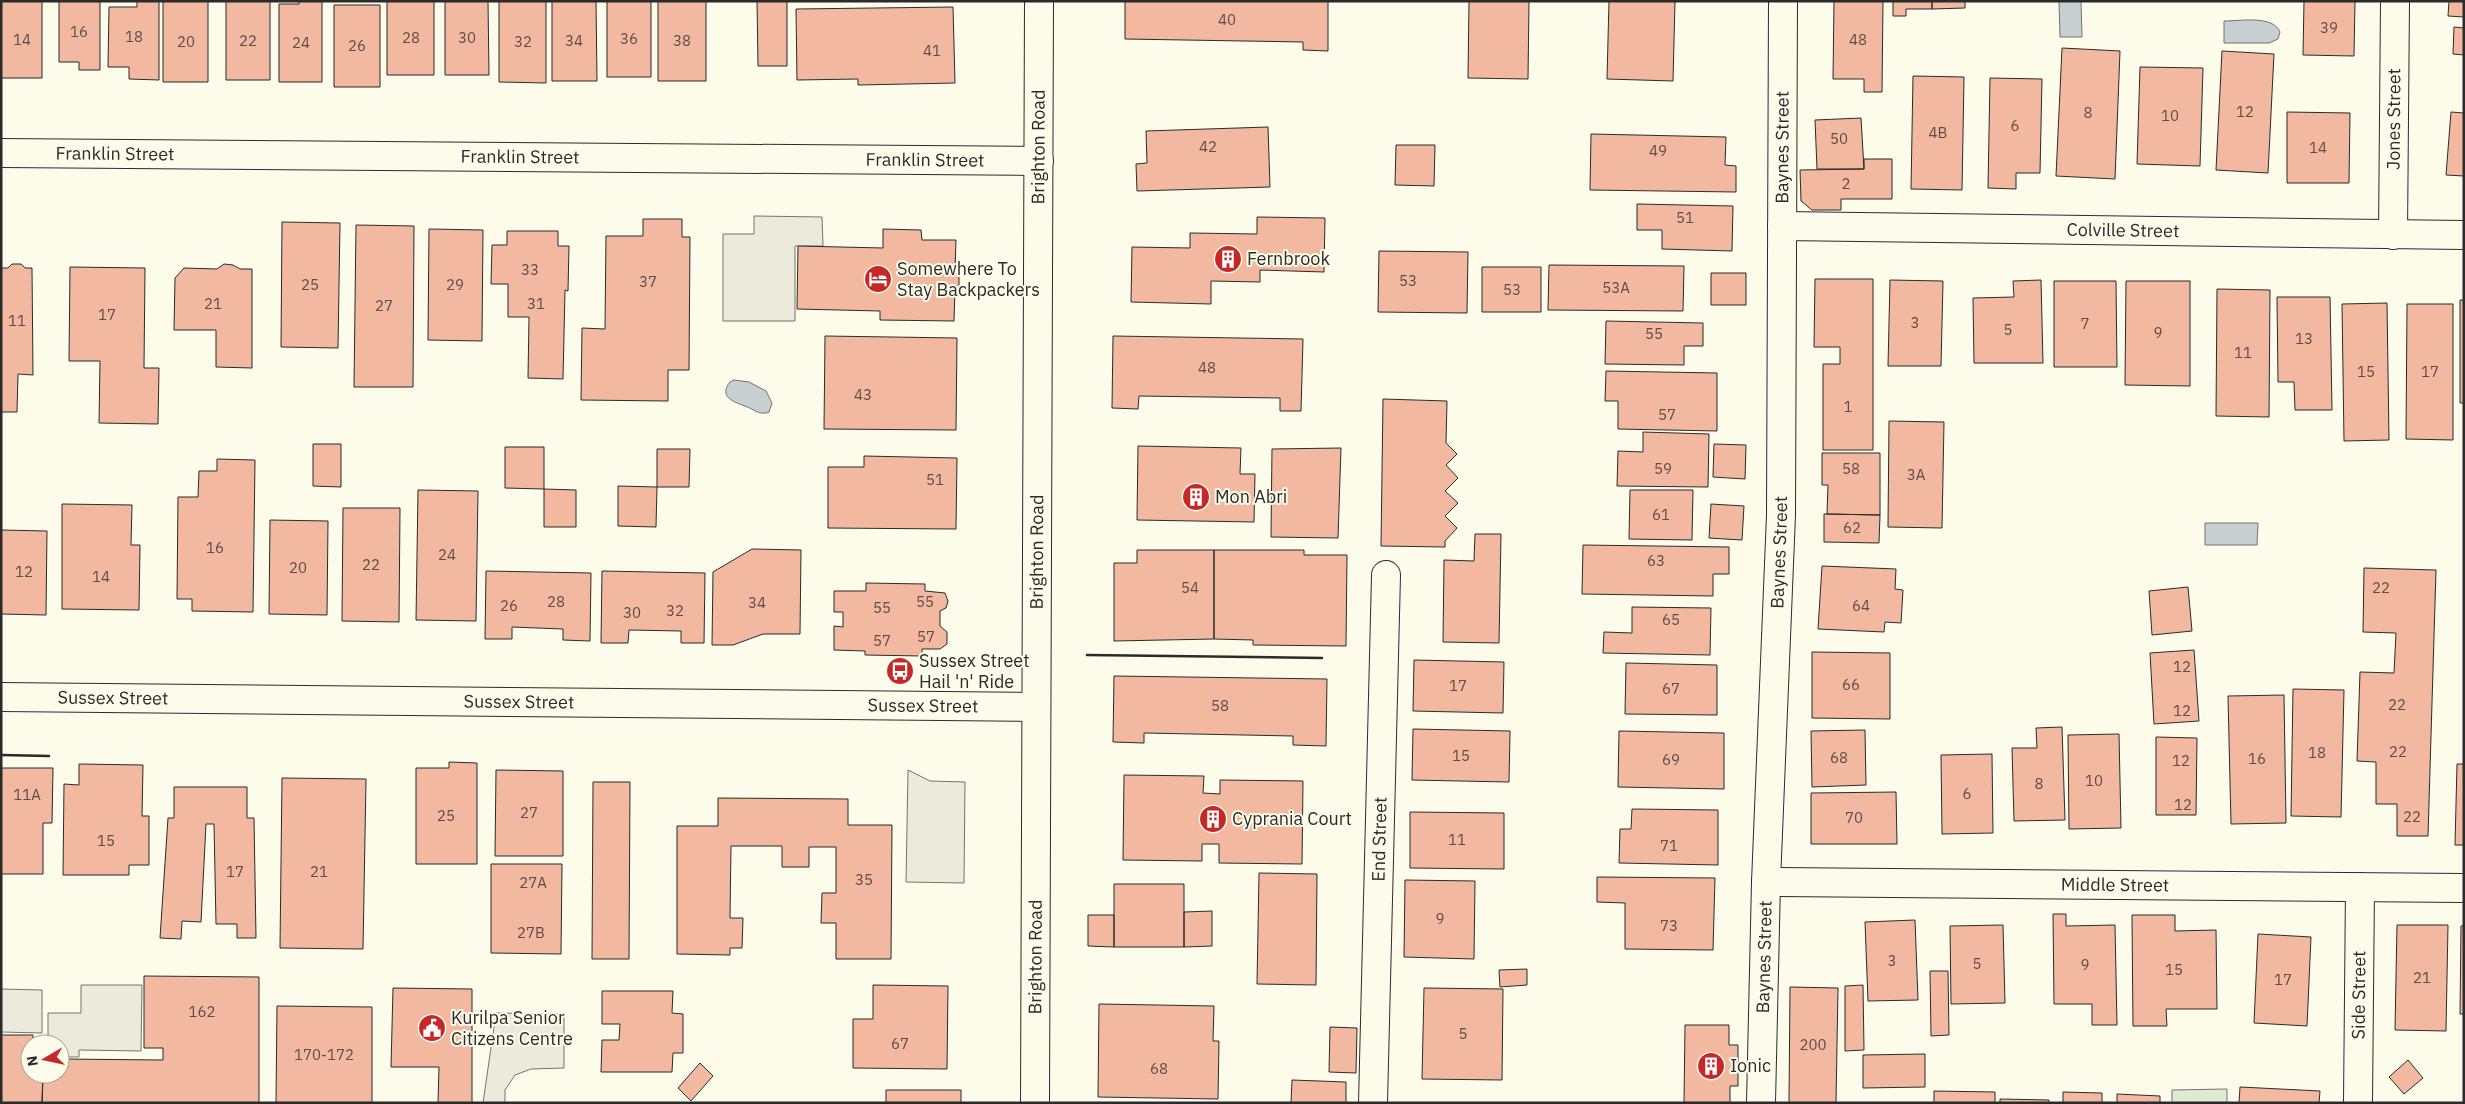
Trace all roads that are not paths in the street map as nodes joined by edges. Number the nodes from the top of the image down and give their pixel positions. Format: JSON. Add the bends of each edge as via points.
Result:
{"nodes":[{"id":1,"x":1039,"y":1,"type":"edge"},
{"id":2,"x":1783,"y":1,"type":"edge"},
{"id":3,"x":2396,"y":1,"type":"edge"},
{"id":4,"x":1,"y":153,"type":"edge"},
{"id":5,"x":1039,"y":161,"type":"junction"},
{"id":6,"x":1782,"y":226,"type":"junction"},
{"id":7,"x":2393,"y":235,"type":"junction"},
{"id":8,"x":2464,"y":235,"type":"edge"},
{"id":9,"x":1386,"y":575,"type":"dead end"},
{"id":10,"x":1,"y":697,"type":"edge"},
{"id":11,"x":1036,"y":707,"type":"junction"},
{"id":12,"x":1766,"y":882,"type":"junction"},
{"id":13,"x":2360,"y":887,"type":"junction"},
{"id":14,"x":2464,"y":888,"type":"edge"},
{"id":15,"x":1034,"y":1103,"type":"edge"},
{"id":16,"x":1373,"y":1103,"type":"edge"},
{"id":17,"x":1762,"y":1103,"type":"edge"},
{"id":18,"x":2358,"y":1103,"type":"edge"}],
"edges":[{"from":1,"to":5,"type":"street","name":"Brighton Road"},
{"from":2,"to":6,"type":"street","name":"Baynes Street"},
{"from":3,"to":7,"type":"street","name":"Jones Street"},
{"from":4,"to":5,"type":"street","name":"Franklin Street"},
{"from":5,"to":11,"type":"street","name":"Brighton Road"},
{"from":6,"to":7,"type":"street","name":"Colville Street"},
{"from":6,"to":12,"type":"street","name":"Baynes Street","via":[[1781,515]]},
{"from":7,"to":8,"type":"street","name":"Colville Street"},
{"from":9,"to":16,"type":"street","name":"End Street"},
{"from":10,"to":11,"type":"street","name":"Sussex Street"},
{"from":11,"to":15,"type":"street","name":"Brighton Road"},
{"from":12,"to":13,"type":"street","name":"Middle Street"},
{"from":12,"to":17,"type":"street","name":"Baynes Street"},
{"from":13,"to":14,"type":"street","name":"Middle Street"},
{"from":13,"to":18,"type":"street","name":"Side Street"}]}
